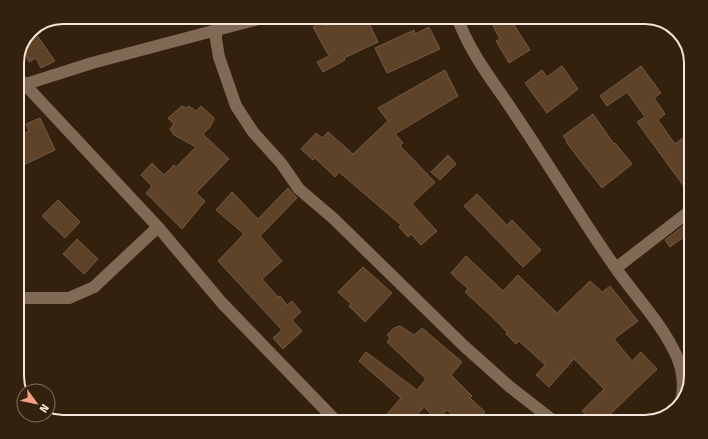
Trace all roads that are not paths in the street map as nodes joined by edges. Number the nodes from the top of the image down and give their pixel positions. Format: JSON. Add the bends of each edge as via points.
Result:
{"nodes":[{"id":1,"x":216,"y":24,"type":"edge"},
{"id":2,"x":239,"y":24,"type":"edge"},
{"id":3,"x":460,"y":24,"type":"edge"},
{"id":4,"x":216,"y":30,"type":"junction"},
{"id":5,"x":26,"y":84,"type":"joint"},
{"id":6,"x":684,"y":215,"type":"edge"},
{"id":7,"x":158,"y":227,"type":"junction"},
{"id":8,"x":616,"y":268,"type":"junction"},
{"id":9,"x":24,"y":298,"type":"edge"},
{"id":10,"x":682,"y":388,"type":"edge"},
{"id":11,"x":330,"y":415,"type":"edge"},
{"id":12,"x":546,"y":415,"type":"edge"}],
"edges":[{"from":1,"to":4,"type":"street"},
{"from":2,"to":4,"type":"street"},
{"from":3,"to":8,"type":"street","via":[[480,65]]},
{"from":4,"to":5,"type":"street","via":[[92,63]]},
{"from":4,"to":12,"type":"street","via":[[219,57],[236,106],[253,132],[281,163],[299,189],[334,218],[464,346]]},
{"from":5,"to":7,"type":"street"},
{"from":6,"to":8,"type":"street"},
{"from":7,"to":9,"type":"street","via":[[94,287],[69,298]]},
{"from":7,"to":11,"type":"street","via":[[222,303]]},
{"from":8,"to":10,"type":"street","via":[[664,334],[676,355],[682,374]]}]}
